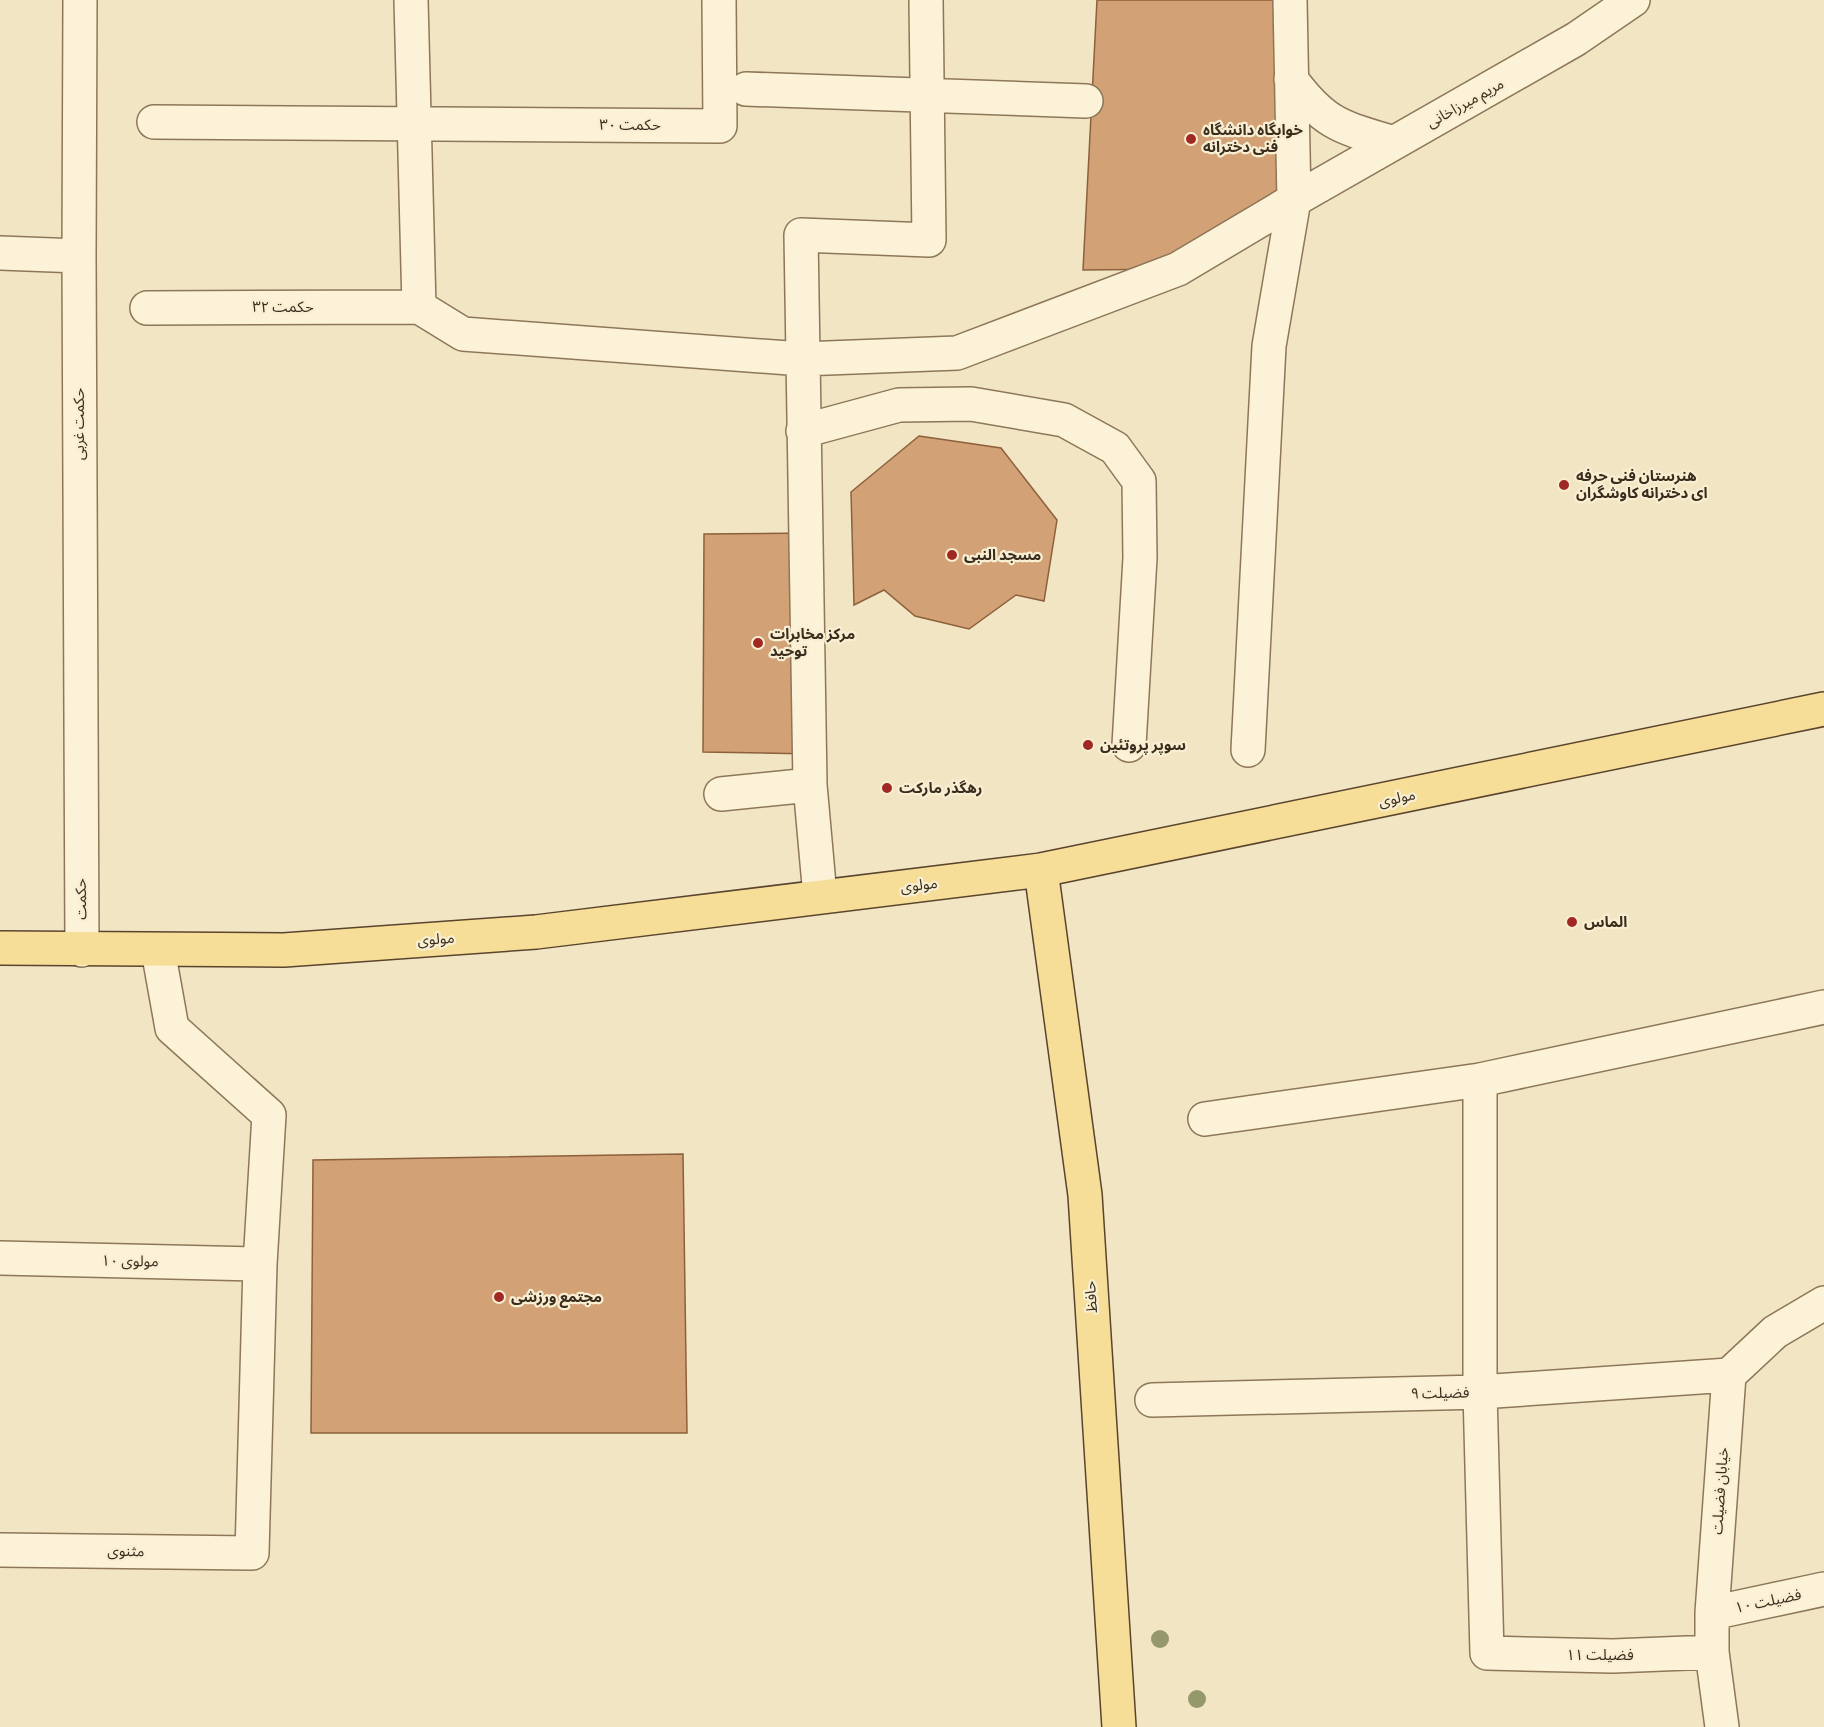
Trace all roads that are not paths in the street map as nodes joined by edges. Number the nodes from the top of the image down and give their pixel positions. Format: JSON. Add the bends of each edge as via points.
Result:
{"nodes":[{"id":1,"x":81,"y":0,"type":"edge"},
{"id":2,"x":411,"y":0,"type":"edge"},
{"id":3,"x":720,"y":0,"type":"edge"},
{"id":4,"x":911,"y":0,"type":"edge"},
{"id":5,"x":926,"y":0,"type":"edge"},
{"id":6,"x":1290,"y":0,"type":"edge"},
{"id":7,"x":1632,"y":0,"type":"edge"},
{"id":8,"x":1291,"y":79,"type":"junction"},
{"id":9,"x":746,"y":89,"type":"dead end"},
{"id":10,"x":920,"y":95,"type":"junction"},
{"id":11,"x":1086,"y":100,"type":"dead end"},
{"id":12,"x":154,"y":122,"type":"dead end"},
{"id":13,"x":414,"y":124,"type":"junction"},
{"id":14,"x":1394,"y":143,"type":"junction"},
{"id":15,"x":1294,"y":200,"type":"junction"},
{"id":16,"x":0,"y":254,"type":"edge"},
{"id":17,"x":78,"y":256,"type":"junction"},
{"id":18,"x":419,"y":306,"type":"junction"},
{"id":19,"x":147,"y":308,"type":"dead end"},
{"id":20,"x":802,"y":359,"type":"junction"},
{"id":21,"x":803,"y":431,"type":"junction"},
{"id":22,"x":1824,"y":709,"type":"edge"},
{"id":23,"x":1129,"y":745,"type":"dead end"},
{"id":24,"x":1248,"y":750,"type":"dead end"},
{"id":25,"x":810,"y":785,"type":"junction"},
{"id":26,"x":721,"y":794,"type":"dead end"},
{"id":27,"x":80,"y":848,"type":"joint"},
{"id":28,"x":1041,"y":870,"type":"junction"},
{"id":29,"x":820,"y":896,"type":"junction"},
{"id":30,"x":0,"y":948,"type":"edge"},
{"id":31,"x":82,"y":950,"type":"junction"},
{"id":32,"x":158,"y":950,"type":"junction"},
{"id":33,"x":1824,"y":1007,"type":"edge"},
{"id":34,"x":1480,"y":1080,"type":"junction"},
{"id":35,"x":1205,"y":1119,"type":"dead end"},
{"id":36,"x":0,"y":1258,"type":"edge"},
{"id":37,"x":260,"y":1264,"type":"junction"},
{"id":38,"x":1824,"y":1303,"type":"edge"},
{"id":39,"x":1729,"y":1375,"type":"junction"},
{"id":40,"x":1480,"y":1392,"type":"junction"},
{"id":41,"x":1152,"y":1400,"type":"dead end"},
{"id":42,"x":0,"y":1550,"type":"edge"},
{"id":43,"x":1824,"y":1589,"type":"edge"},
{"id":44,"x":1712,"y":1613,"type":"junction"},
{"id":45,"x":1713,"y":1652,"type":"junction"},
{"id":46,"x":1119,"y":1727,"type":"edge"},
{"id":47,"x":1722,"y":1727,"type":"edge"}],
"edges":[{"from":1,"to":17,"type":"street","name":"حکمت غربی"},
{"from":2,"to":13,"type":"street"},
{"from":3,"to":13,"type":"street","name":"حکمت ۳۰","via":[[720,126]]},
{"from":4,"to":10,"type":"street"},
{"from":5,"to":10,"type":"street"},
{"from":6,"to":8,"type":"street"},
{"from":7,"to":14,"type":"street","name":"مریم میرزاخانی","via":[[1576,39]]},
{"from":8,"to":14,"type":"street","via":[[1312,106],[1341,127]]},
{"from":8,"to":15,"type":"street"},
{"from":9,"to":10,"type":"street"},
{"from":10,"to":11,"type":"street"},
{"from":10,"to":20,"type":"street","via":[[914,239],[801,235]]},
{"from":12,"to":13,"type":"street"},
{"from":13,"to":18,"type":"street"},
{"from":14,"to":15,"type":"street","name":"مریم میرزاخانی"},
{"from":15,"to":20,"type":"street","name":"مریم میرزاخانی","via":[[1178,269],[957,353]]},
{"from":15,"to":24,"type":"street","via":[[1269,346]]},
{"from":16,"to":17,"type":"street"},
{"from":17,"to":27,"type":"street","name":"حکمت غربی"},
{"from":18,"to":19,"type":"street","name":"حکمت ۳۲"},
{"from":18,"to":20,"type":"street","name":"مریم میرزاخانی","via":[[463,334]]},
{"from":20,"to":21,"type":"street"},
{"from":21,"to":23,"type":"street","via":[[899,405],[971,404],[1064,420],[1115,448],[1139,481],[1140,558]]},
{"from":21,"to":25,"type":"street"},
{"from":22,"to":28,"type":"main road","name":"مولوی"},
{"from":25,"to":26,"type":"street"},
{"from":25,"to":29,"type":"street"},
{"from":27,"to":31,"type":"street","name":"حکمت"},
{"from":28,"to":29,"type":"main road","name":"مولوی"},
{"from":28,"to":46,"type":"main road","name":"حافظ","via":[[1085,1196]]},
{"from":29,"to":32,"type":"main road","name":"مولوی","via":[[536,932],[284,950]]},
{"from":30,"to":31,"type":"main road","name":"مولوی"},
{"from":31,"to":32,"type":"main road","name":"مولوی"},
{"from":32,"to":37,"type":"street","via":[[172,1028],[269,1115]]},
{"from":33,"to":34,"type":"street"},
{"from":34,"to":35,"type":"street"},
{"from":34,"to":40,"type":"street"},
{"from":36,"to":37,"type":"street","name":"مولوی ۱۰"},
{"from":37,"to":42,"type":"street","name":"مثنوی","via":[[252,1553]]},
{"from":38,"to":39,"type":"street","via":[[1775,1332]]},
{"from":39,"to":40,"type":"street","name":"فضیلت ۹"},
{"from":39,"to":44,"type":"street","name":"خیابان فضیلت"},
{"from":40,"to":41,"type":"street","name":"فضیلت ۹"},
{"from":40,"to":45,"type":"street","name":"فضیلت ۱۱","via":[[1487,1653],[1613,1656]]},
{"from":43,"to":44,"type":"street","name":"فضیلت ۱۰"},
{"from":44,"to":45,"type":"street","name":"خیابان فضیلت"},
{"from":45,"to":47,"type":"street","name":"خیابان فضیلت"}]}
